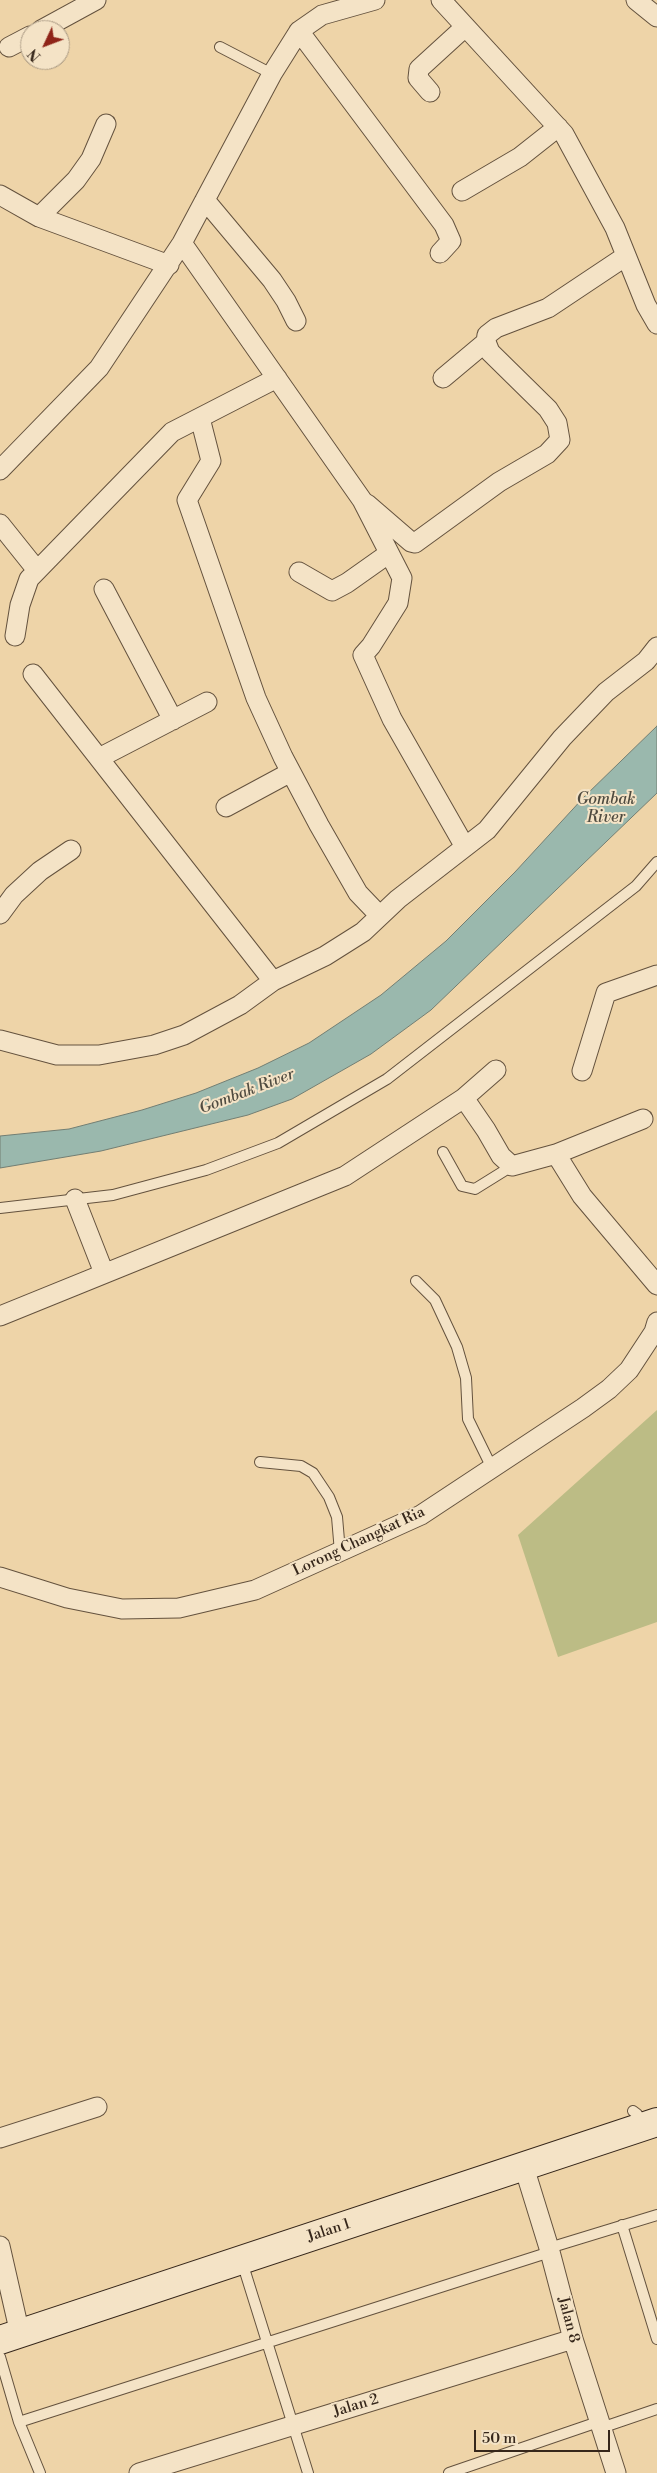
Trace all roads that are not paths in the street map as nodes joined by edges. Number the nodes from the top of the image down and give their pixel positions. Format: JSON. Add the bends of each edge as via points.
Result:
{"nodes":[{"id":1,"x":96,"y":0,"type":"edge"},
{"id":2,"x":375,"y":0,"type":"edge"},
{"id":3,"x":441,"y":0,"type":"edge"},
{"id":4,"x":636,"y":0,"type":"edge"},
{"id":5,"x":657,"y":17,"type":"edge"},
{"id":6,"x":59,"y":20,"type":"edge"},
{"id":7,"x":465,"y":27,"type":"junction"},
{"id":8,"x":299,"y":31,"type":"junction"},
{"id":9,"x":20,"y":41,"type":"edge"},
{"id":10,"x":9,"y":47,"type":"dead end"},
{"id":11,"x":220,"y":47,"type":"dead end"},
{"id":12,"x":272,"y":74,"type":"junction"},
{"id":13,"x":430,"y":92,"type":"dead end"},
{"id":14,"x":106,"y":124,"type":"dead end"},
{"id":15,"x":558,"y":127,"type":"junction"},
{"id":16,"x":462,"y":191,"type":"dead end"},
{"id":17,"x":0,"y":195,"type":"edge"},
{"id":18,"x":205,"y":200,"type":"junction"},
{"id":19,"x":39,"y":217,"type":"junction"},
{"id":20,"x":182,"y":243,"type":"junction"},
{"id":21,"x":440,"y":253,"type":"dead end"},
{"id":22,"x":626,"y":256,"type":"junction"},
{"id":23,"x":169,"y":265,"type":"junction"},
{"id":24,"x":296,"y":321,"type":"dead end"},
{"id":25,"x":657,"y":324,"type":"edge"},
{"id":26,"x":486,"y":342,"type":"junction"},
{"id":27,"x":276,"y":378,"type":"junction"},
{"id":28,"x":443,"y":378,"type":"dead end"},
{"id":29,"x":200,"y":418,"type":"junction"},
{"id":30,"x":0,"y":470,"type":"edge"},
{"id":31,"x":362,"y":500,"type":"junction"},
{"id":32,"x":0,"y":524,"type":"edge"},
{"id":33,"x":388,"y":554,"type":"junction"},
{"id":34,"x":36,"y":569,"type":"junction"},
{"id":35,"x":299,"y":572,"type":"dead end"},
{"id":36,"x":104,"y":589,"type":"dead end"},
{"id":37,"x":15,"y":636,"type":"dead end"},
{"id":38,"x":657,"y":647,"type":"edge"},
{"id":39,"x":33,"y":674,"type":"dead end"},
{"id":40,"x":207,"y":702,"type":"dead end"},
{"id":41,"x":173,"y":720,"type":"junction"},
{"id":42,"x":99,"y":758,"type":"junction"},
{"id":43,"x":291,"y":772,"type":"junction"},
{"id":44,"x":226,"y":806,"type":"dead end"},
{"id":45,"x":465,"y":847,"type":"junction"},
{"id":46,"x":71,"y":850,"type":"dead end"},
{"id":47,"x":657,"y":862,"type":"edge"},
{"id":48,"x":0,"y":914,"type":"edge"},
{"id":49,"x":380,"y":916,"type":"junction"},
{"id":50,"x":657,"y":975,"type":"edge"},
{"id":51,"x":273,"y":981,"type":"junction"},
{"id":52,"x":0,"y":1040,"type":"edge"},
{"id":53,"x":496,"y":1070,"type":"dead end"},
{"id":54,"x":582,"y":1070,"type":"dead end"},
{"id":55,"x":464,"y":1098,"type":"junction"},
{"id":56,"x":643,"y":1119,"type":"dead end"},
{"id":57,"x":443,"y":1152,"type":"dead end"},
{"id":58,"x":556,"y":1154,"type":"junction"},
{"id":59,"x":512,"y":1166,"type":"junction"},
{"id":60,"x":75,"y":1198,"type":"junction"},
{"id":61,"x":0,"y":1208,"type":"edge"},
{"id":62,"x":104,"y":1273,"type":"junction"},
{"id":63,"x":416,"y":1281,"type":"dead end"},
{"id":64,"x":657,"y":1285,"type":"edge"},
{"id":65,"x":0,"y":1316,"type":"edge"},
{"id":66,"x":657,"y":1322,"type":"edge"},
{"id":67,"x":260,"y":1462,"type":"dead end"},
{"id":68,"x":492,"y":1468,"type":"junction"},
{"id":69,"x":340,"y":1552,"type":"junction"},
{"id":70,"x":0,"y":1577,"type":"edge"},
{"id":71,"x":97,"y":2106,"type":"dead end"},
{"id":72,"x":644,"y":2120,"type":"edge"},
{"id":73,"x":0,"y":2138,"type":"edge"},
{"id":74,"x":524,"y":2167,"type":"junction"},
{"id":75,"x":657,"y":2215,"type":"edge"},
{"id":76,"x":622,"y":2225,"type":"junction"},
{"id":77,"x":0,"y":2246,"type":"edge"},
{"id":78,"x":550,"y":2250,"type":"junction"},
{"id":79,"x":242,"y":2260,"type":"junction"},
{"id":80,"x":10,"y":2337,"type":"edge"},
{"id":81,"x":657,"y":2338,"type":"edge"},
{"id":82,"x":573,"y":2339,"type":"junction"},
{"id":83,"x":266,"y":2342,"type":"junction"},
{"id":84,"x":0,"y":2357,"type":"edge"},
{"id":85,"x":657,"y":2409,"type":"edge"},
{"id":86,"x":20,"y":2422,"type":"junction"},
{"id":87,"x":294,"y":2425,"type":"junction"},
{"id":88,"x":600,"y":2425,"type":"junction"},
{"id":89,"x":40,"y":2473,"type":"edge"},
{"id":90,"x":139,"y":2473,"type":"edge"},
{"id":91,"x":308,"y":2473,"type":"edge"},
{"id":92,"x":449,"y":2473,"type":"edge"},
{"id":93,"x":616,"y":2473,"type":"edge"}],
"edges":[{"from":1,"to":6,"type":"street"},
{"from":2,"to":8,"type":"street","via":[[322,15]]},
{"from":3,"to":7,"type":"street"},
{"from":4,"to":5,"type":"street"},
{"from":7,"to":13,"type":"street","via":[[419,69],[418,78]]},
{"from":7,"to":15,"type":"street"},
{"from":8,"to":12,"type":"street"},
{"from":8,"to":21,"type":"street","via":[[444,225],[451,241]]},
{"from":9,"to":10,"type":"street"},
{"from":11,"to":12,"type":"lane"},
{"from":12,"to":18,"type":"street"},
{"from":14,"to":19,"type":"street","via":[[91,159],[76,180]]},
{"from":15,"to":16,"type":"street","via":[[520,157]]},
{"from":15,"to":22,"type":"street","via":[[615,228]]},
{"from":17,"to":19,"type":"street"},
{"from":18,"to":20,"type":"street"},
{"from":18,"to":24,"type":"street","via":[[272,280]]},
{"from":19,"to":23,"type":"street"},
{"from":20,"to":23,"type":"street"},
{"from":20,"to":27,"type":"street"},
{"from":22,"to":25,"type":"street"},
{"from":22,"to":26,"type":"street","via":[[548,308],[496,328],[487,334]]},
{"from":23,"to":30,"type":"street","via":[[99,368]]},
{"from":26,"to":28,"type":"street"},
{"from":26,"to":31,"type":"street","via":[[490,352],[548,409],[557,423],[560,440],[547,454],[499,482],[415,543]]},
{"from":27,"to":29,"type":"street"},
{"from":27,"to":31,"type":"street"},
{"from":29,"to":34,"type":"street","via":[[172,432]]},
{"from":29,"to":43,"type":"street","via":[[211,461],[187,500],[256,698]]},
{"from":31,"to":33,"type":"street"},
{"from":32,"to":34,"type":"street"},
{"from":33,"to":35,"type":"street","via":[[332,590]]},
{"from":33,"to":45,"type":"street","via":[[402,578],[398,604],[363,655],[392,719]]},
{"from":34,"to":37,"type":"street","via":[[23,589]]},
{"from":36,"to":41,"type":"street"},
{"from":38,"to":45,"type":"street","via":[[606,692],[562,738],[487,830]]},
{"from":39,"to":42,"type":"street"},
{"from":40,"to":41,"type":"street"},
{"from":41,"to":42,"type":"street"},
{"from":42,"to":51,"type":"street"},
{"from":43,"to":44,"type":"street"},
{"from":43,"to":49,"type":"street","via":[[358,893]]},
{"from":45,"to":49,"type":"street"},
{"from":46,"to":48,"type":"street","via":[[40,871],[14,895]]},
{"from":47,"to":60,"type":"lane","via":[[636,886],[387,1079],[278,1143],[206,1170],[113,1195]]},
{"from":49,"to":51,"type":"street","via":[[363,932],[326,956]]},
{"from":50,"to":54,"type":"street","via":[[606,993]]},
{"from":51,"to":52,"type":"street","via":[[240,1005],[184,1035],[154,1045],[99,1055],[57,1055]]},
{"from":53,"to":55,"type":"street"},
{"from":55,"to":59,"type":"street","via":[[501,1156]]},
{"from":55,"to":62,"type":"street","via":[[345,1176]]},
{"from":56,"to":58,"type":"street"},
{"from":57,"to":59,"type":"lane","via":[[462,1186],[475,1189]]},
{"from":58,"to":59,"type":"street"},
{"from":58,"to":64,"type":"street","via":[[582,1196]]},
{"from":60,"to":61,"type":"lane"},
{"from":60,"to":62,"type":"street"},
{"from":62,"to":65,"type":"street"},
{"from":63,"to":68,"type":"lane","via":[[435,1300],[457,1347],[466,1378],[468,1419]]},
{"from":66,"to":68,"type":"street","name":"Lorong Changkat Ria","via":[[629,1370],[609,1389]]},
{"from":67,"to":69,"type":"lane","via":[[301,1466],[313,1473],[329,1497],[337,1517]]},
{"from":68,"to":69,"type":"street","name":"Lorong Changkat Ria","via":[[421,1515]]},
{"from":69,"to":70,"type":"street","name":"Lorong Changkat Ria","via":[[255,1590],[179,1608],[122,1609],[67,1598]]},
{"from":71,"to":73,"type":"street"},
{"from":72,"to":74,"type":"street","name":"Jalan 1"},
{"from":74,"to":78,"type":"street","name":"Jalan 8"},
{"from":74,"to":79,"type":"street","name":"Jalan 1"},
{"from":75,"to":76,"type":"lane"},
{"from":76,"to":78,"type":"lane"},
{"from":76,"to":81,"type":"lane"},
{"from":77,"to":80,"type":"street"},
{"from":78,"to":82,"type":"street","name":"Jalan 8"},
{"from":78,"to":83,"type":"lane"},
{"from":79,"to":80,"type":"street","name":"Jalan 1"},
{"from":79,"to":83,"type":"lane"},
{"from":82,"to":87,"type":"street","name":"Jalan 2"},
{"from":82,"to":88,"type":"street","name":"Jalan 8"},
{"from":83,"to":86,"type":"lane"},
{"from":83,"to":87,"type":"lane"},
{"from":84,"to":86,"type":"lane"},
{"from":85,"to":88,"type":"lane"},
{"from":86,"to":89,"type":"lane"},
{"from":87,"to":90,"type":"street","name":"Jalan 2"},
{"from":87,"to":91,"type":"lane"},
{"from":88,"to":92,"type":"lane"},
{"from":88,"to":93,"type":"street","name":"Jalan 8"}]}
